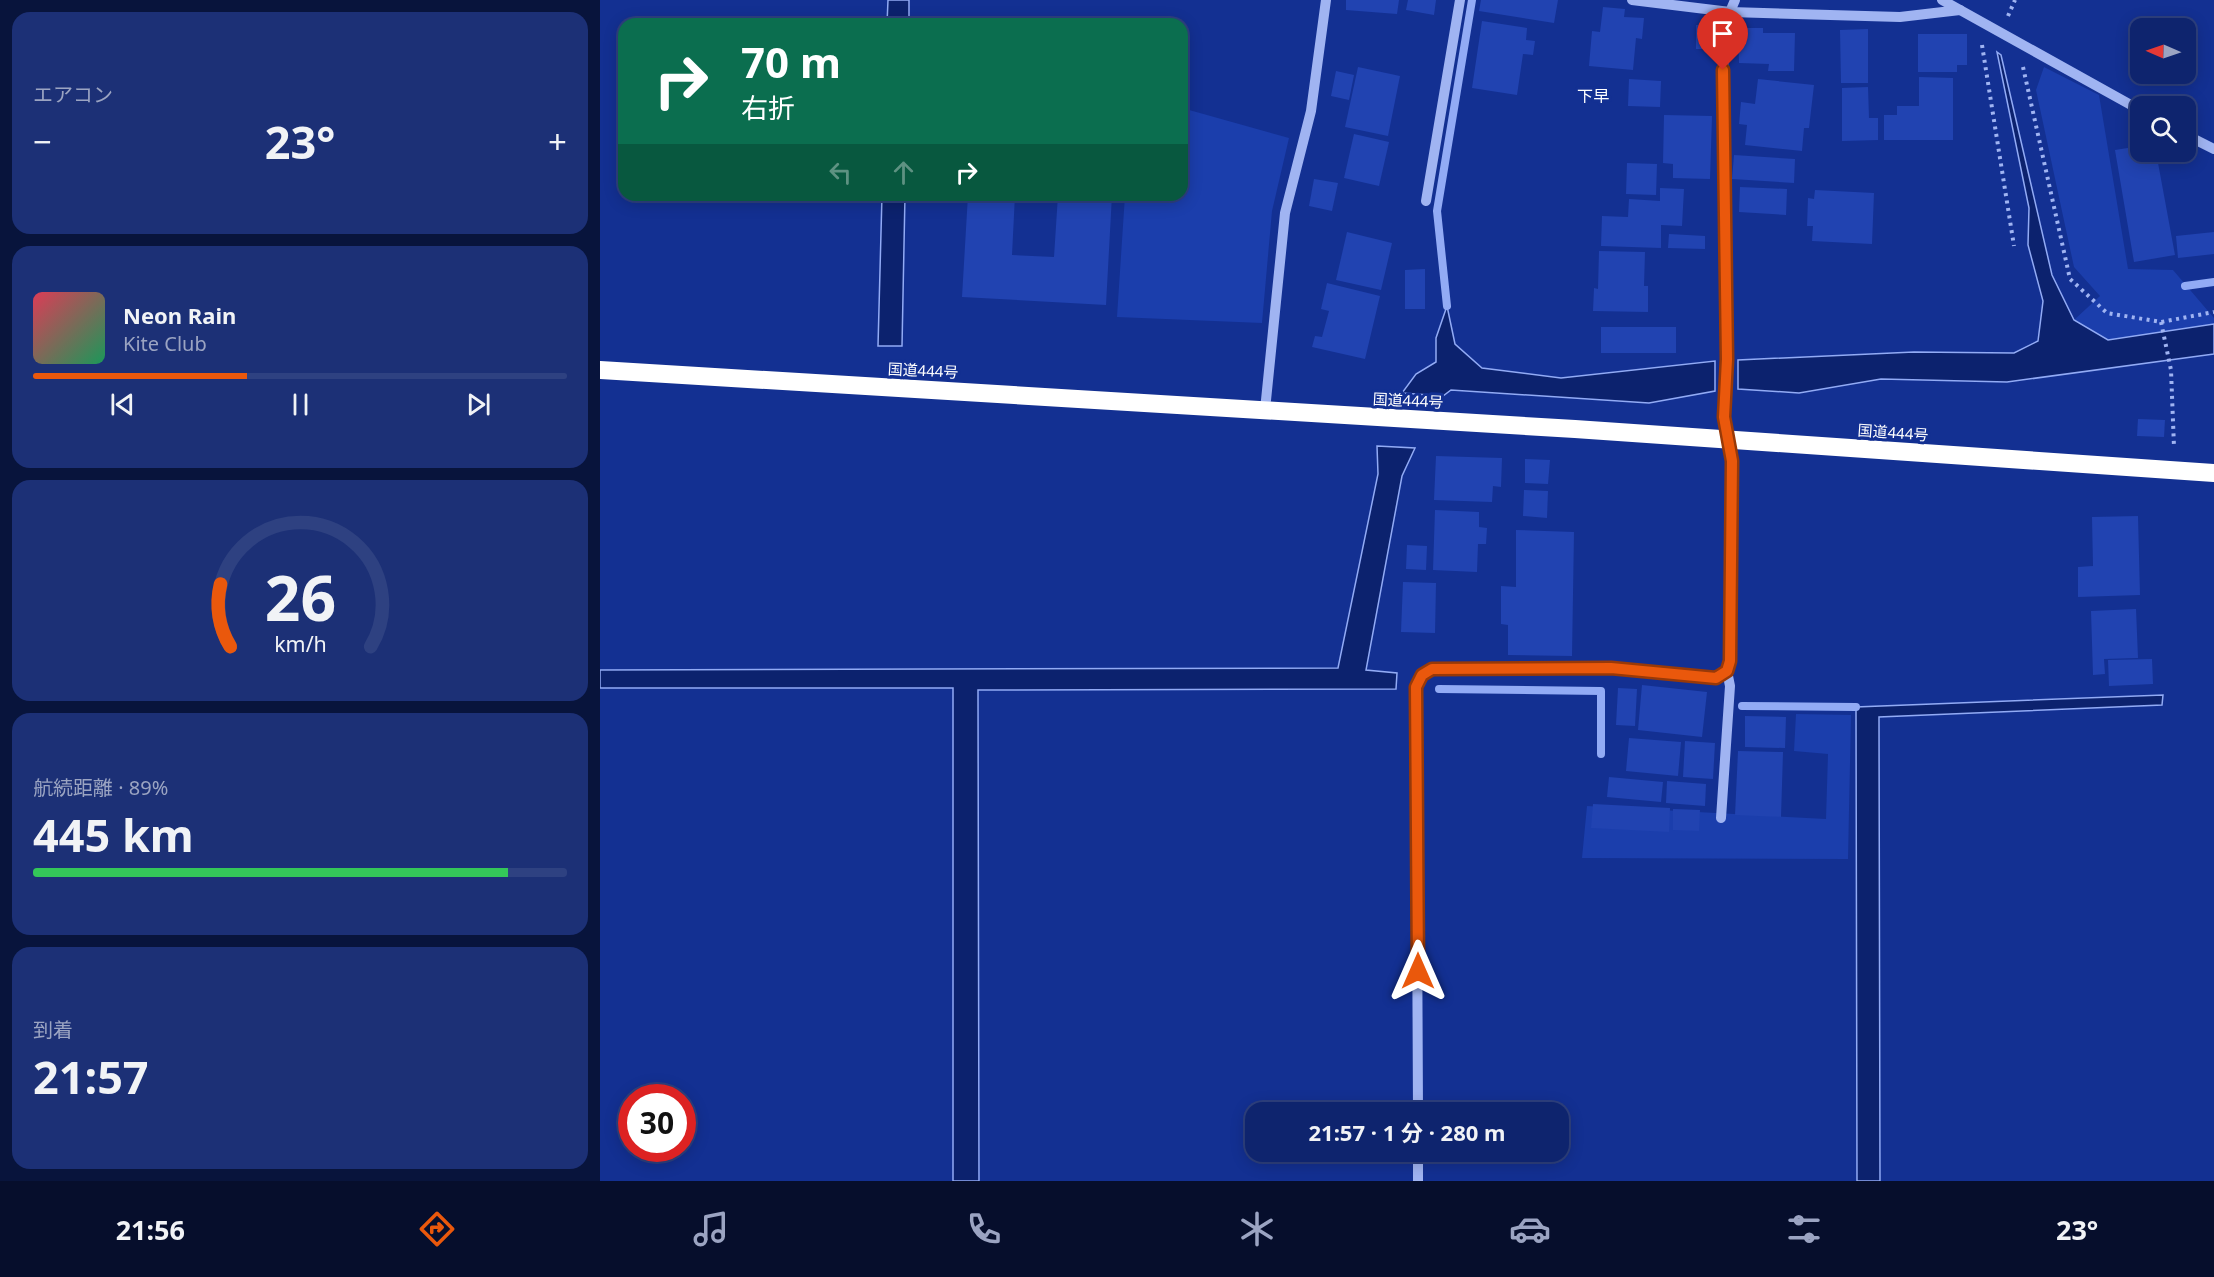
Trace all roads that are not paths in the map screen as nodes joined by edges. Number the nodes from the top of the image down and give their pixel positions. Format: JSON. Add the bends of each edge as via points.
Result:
{"nodes":[{"id":1,"x":1326,"y":0,"type":"edge"},
{"id":2,"x":1460,"y":0,"type":"edge"},
{"id":3,"x":1632,"y":0,"type":"edge"},
{"id":4,"x":1735,"y":0,"type":"edge"},
{"id":5,"x":1942,"y":0,"type":"edge"},
{"id":6,"x":1960,"y":10,"type":"junction"},
{"id":7,"x":1730,"y":12,"type":"junction"},
{"id":8,"x":2130,"y":104,"type":"edge"},
{"id":9,"x":2196,"y":140,"type":"edge"},
{"id":10,"x":2214,"y":150,"type":"edge"},
{"id":11,"x":1426,"y":201,"type":"dead end"},
{"id":12,"x":600,"y":370,"type":"edge"},
{"id":13,"x":1265,"y":410,"type":"junction"},
{"id":14,"x":1728,"y":440,"type":"junction"},
{"id":15,"x":2214,"y":473,"type":"edge"},
{"id":16,"x":1727,"y":671,"type":"junction"},
{"id":17,"x":1721,"y":818,"type":"dead end"},
{"id":18,"x":1418,"y":1102,"type":"edge"},
{"id":19,"x":1418,"y":1162,"type":"edge"},
{"id":20,"x":1418,"y":1181,"type":"edge"}],
"edges":[{"from":1,"to":13,"type":"street","via":[[1311,111],[1285,213]]},
{"from":2,"to":11,"type":"street"},
{"from":3,"to":7,"type":"street"},
{"from":4,"to":7,"type":"street"},
{"from":5,"to":6,"type":"street"},
{"from":6,"to":7,"type":"street","via":[[1900,18]]},
{"from":6,"to":8,"type":"street"},
{"from":7,"to":14,"type":"street","via":[[1724,26],[1722,136],[1727,359],[1724,417]]},
{"from":9,"to":10,"type":"street"},
{"from":12,"to":13,"type":"highway","name":"国道444号"},
{"from":13,"to":14,"type":"highway","name":"国道444号"},
{"from":14,"to":15,"type":"highway","name":"国道444号"},
{"from":14,"to":16,"type":"street","via":[[1732,461]]},
{"from":16,"to":17,"type":"street","via":[[1730,686]]},
{"from":16,"to":18,"type":"street","via":[[1716,678],[1611,668],[1432,669],[1422,675],[1416,687]]},
{"from":19,"to":20,"type":"street"}]}
